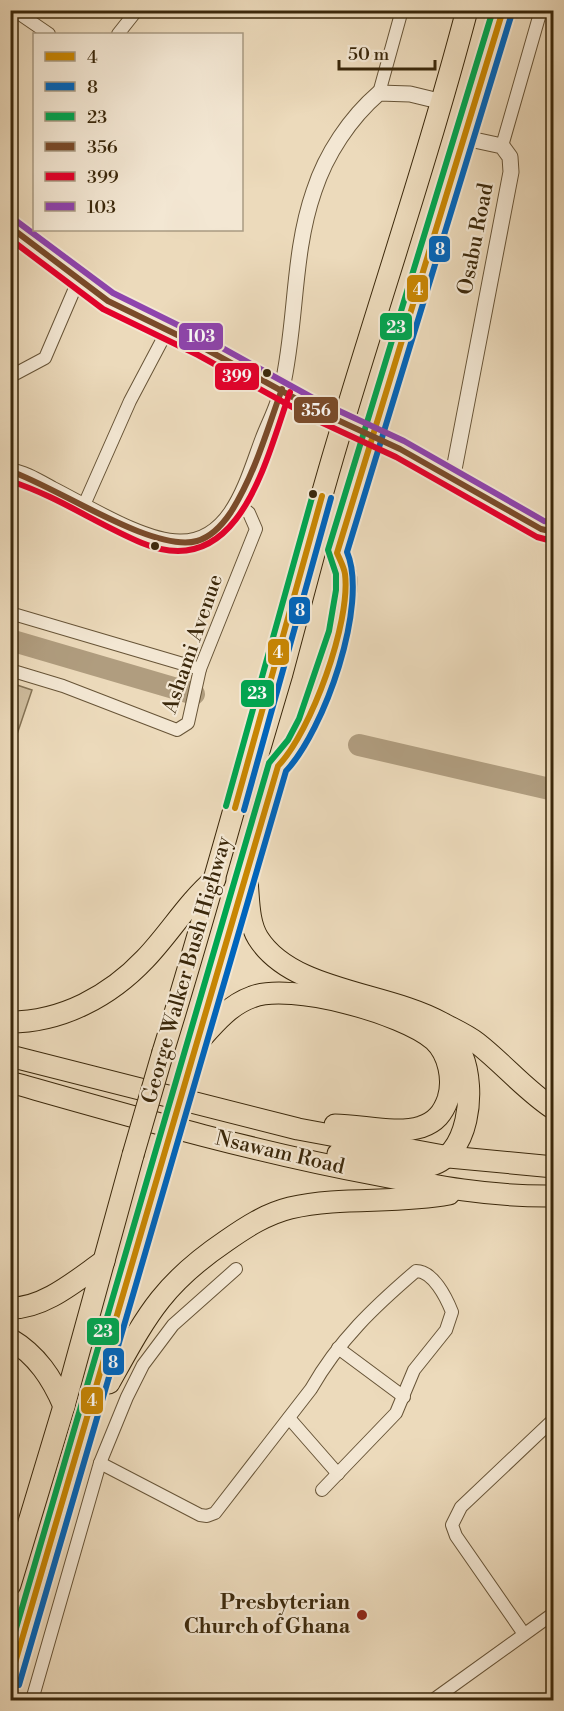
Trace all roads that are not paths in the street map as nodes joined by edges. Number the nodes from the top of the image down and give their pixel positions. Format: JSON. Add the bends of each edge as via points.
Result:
{"nodes":[{"id":1,"x":14,"y":10,"type":"edge"},
{"id":2,"x":137,"y":10,"type":"edge"},
{"id":3,"x":402,"y":10,"type":"edge"},
{"id":4,"x":467,"y":10,"type":"edge"},
{"id":5,"x":503,"y":10,"type":"edge"},
{"id":6,"x":541,"y":10,"type":"edge"},
{"id":7,"x":48,"y":33,"type":"edge"},
{"id":8,"x":119,"y":33,"type":"edge"},
{"id":9,"x":379,"y":93,"type":"junction"},
{"id":10,"x":443,"y":102,"type":"junction"},
{"id":11,"x":465,"y":138,"type":"junction"},
{"id":12,"x":502,"y":146,"type":"junction"},
{"id":13,"x":10,"y":227,"type":"edge"},
{"id":14,"x":78,"y":281,"type":"junction"},
{"id":15,"x":167,"y":331,"type":"junction"},
{"id":16,"x":15,"y":374,"type":"dead end"},
{"id":17,"x":282,"y":389,"type":"junction"},
{"id":18,"x":318,"y":411,"type":"tunnel mouth"},
{"id":19,"x":400,"y":449,"type":"tunnel mouth"},
{"id":20,"x":10,"y":471,"type":"edge"},
{"id":21,"x":452,"y":480,"type":"junction"},
{"id":22,"x":238,"y":504,"type":"junction"},
{"id":23,"x":84,"y":505,"type":"junction"},
{"id":24,"x":554,"y":532,"type":"edge"},
{"id":25,"x":10,"y":613,"type":"edge"},
{"id":26,"x":200,"y":669,"type":"junction"},
{"id":27,"x":10,"y":670,"type":"edge"},
{"id":28,"x":246,"y":871,"type":"junction"},
{"id":29,"x":214,"y":879,"type":"junction"},
{"id":30,"x":10,"y":1022,"type":"edge"},
{"id":31,"x":443,"y":1024,"type":"junction"},
{"id":32,"x":192,"y":1053,"type":"junction"},
{"id":33,"x":10,"y":1056,"type":"edge"},
{"id":34,"x":10,"y":1082,"type":"edge"},
{"id":35,"x":554,"y":1109,"type":"edge"},
{"id":36,"x":298,"y":1129,"type":"junction"},
{"id":37,"x":280,"y":1157,"type":"junction"},
{"id":38,"x":449,"y":1157,"type":"junction"},
{"id":39,"x":554,"y":1167,"type":"edge"},
{"id":40,"x":464,"y":1192,"type":"junction"},
{"id":41,"x":554,"y":1196,"type":"edge"},
{"id":42,"x":104,"y":1261,"type":"junction"},
{"id":43,"x":236,"y":1269,"type":"dead end"},
{"id":44,"x":10,"y":1308,"type":"edge"},
{"id":45,"x":10,"y":1339,"type":"edge"},
{"id":46,"x":338,"y":1348,"type":"junction"},
{"id":47,"x":404,"y":1397,"type":"junction"},
{"id":48,"x":64,"y":1406,"type":"junction"},
{"id":49,"x":90,"y":1414,"type":"junction"},
{"id":50,"x":289,"y":1418,"type":"junction"},
{"id":51,"x":554,"y":1419,"type":"edge"},
{"id":52,"x":100,"y":1462,"type":"junction"},
{"id":53,"x":338,"y":1474,"type":"junction"},
{"id":54,"x":322,"y":1490,"type":"dead end"},
{"id":55,"x":11,"y":1585,"type":"edge"},
{"id":56,"x":554,"y":1613,"type":"edge"},
{"id":57,"x":524,"y":1634,"type":"junction"},
{"id":58,"x":10,"y":1682,"type":"edge"},
{"id":59,"x":32,"y":1701,"type":"edge"},
{"id":60,"x":433,"y":1701,"type":"edge"}],
"edges":[{"from":1,"to":7,"type":"street"},
{"from":2,"to":8,"type":"street"},
{"from":3,"to":9,"type":"street"},
{"from":4,"to":10,"type":"highway","name":"George Walker Bush Highway"},
{"from":5,"to":11,"type":"highway"},
{"from":6,"to":12,"type":"street"},
{"from":9,"to":10,"type":"street","via":[[410,94]]},
{"from":9,"to":17,"type":"street","via":[[362,107],[339,140],[314,189],[304,227]]},
{"from":10,"to":29,"type":"highway","name":"George Walker Bush Highway","via":[[332,460]]},
{"from":11,"to":12,"type":"street"},
{"from":11,"to":28,"type":"highway","name":"George Walker Bush Highway","via":[[337,553],[345,573],[346,595],[332,648],[300,737],[278,766]]},
{"from":12,"to":21,"type":"street","name":"Osabu Road","via":[[510,157],[511,172]]},
{"from":13,"to":14,"type":"street"},
{"from":14,"to":15,"type":"street"},
{"from":14,"to":16,"type":"street","via":[[45,358]]},
{"from":15,"to":17,"type":"street"},
{"from":15,"to":23,"type":"street","via":[[130,401]]},
{"from":17,"to":18,"type":"street"},
{"from":17,"to":22,"type":"street"},
{"from":19,"to":21,"type":"street"},
{"from":20,"to":23,"type":"street"},
{"from":21,"to":24,"type":"street"},
{"from":22,"to":23,"type":"street","via":[[206,537],[180,543],[146,535]]},
{"from":22,"to":26,"type":"street","name":"Ashami Avenue","via":[[249,513],[256,529]]},
{"from":25,"to":26,"type":"street"},
{"from":26,"to":27,"type":"street","name":"Ashami Avenue","via":[[188,723],[177,730]]},
{"from":28,"to":31,"type":"highway","via":[[249,911],[257,937],[273,956],[306,977],[403,1004]]},
{"from":28,"to":32,"type":"highway","name":"George Walker Bush Highway"},
{"from":29,"to":30,"type":"highway","via":[[145,960],[104,994],[51,1017]]},
{"from":29,"to":42,"type":"highway","name":"George Walker Bush Highway","bridge":true},
{"from":31,"to":35,"type":"highway","via":[[476,1043]]},
{"from":31,"to":38,"type":"highway","via":[[462,1056],[467,1095],[463,1135]]},
{"from":32,"to":36,"type":"highway","via":[[233,1006],[253,996],[274,993],[306,994],[357,1005],[415,1028],[434,1040],[443,1052],[450,1072],[450,1092],[443,1112],[433,1121],[400,1129],[336,1124]]},
{"from":32,"to":49,"type":"highway","name":"George Walker Bush Highway","bridge":true},
{"from":33,"to":36,"type":"highway","name":"Nsawam Road"},
{"from":34,"to":37,"type":"highway","name":"Nsawam Road"},
{"from":36,"to":38,"type":"highway","name":"Nsawam Road"},
{"from":37,"to":38,"type":"highway","via":[[321,1152],[427,1166]]},
{"from":37,"to":40,"type":"highway","name":"Nsawam Road"},
{"from":38,"to":39,"type":"highway","name":"Nsawam Road"},
{"from":40,"to":41,"type":"highway","name":"Nsawam Road"},
{"from":40,"to":49,"type":"highway","via":[[290,1208],[255,1221],[196,1261],[167,1288],[128,1345]]},
{"from":42,"to":44,"type":"highway","via":[[61,1291],[32,1304]]},
{"from":42,"to":48,"type":"highway","name":"George Walker Bush Highway"},
{"from":43,"to":52,"type":"street","via":[[173,1325],[143,1365]]},
{"from":45,"to":48,"type":"highway","via":[[37,1360],[54,1383]]},
{"from":46,"to":47,"type":"street"},
{"from":46,"to":47,"type":"street","via":[[361,1319],[416,1271],[422,1271],[437,1285],[452,1312],[446,1330],[414,1370]]},
{"from":46,"to":50,"type":"street"},
{"from":47,"to":53,"type":"street","via":[[396,1413]]},
{"from":48,"to":55,"type":"highway","name":"George Walker Bush Highway"},
{"from":49,"to":58,"type":"highway","name":"George Walker Bush Highway"},
{"from":50,"to":52,"type":"street","via":[[215,1513],[207,1516]]},
{"from":50,"to":53,"type":"street"},
{"from":51,"to":57,"type":"street","via":[[461,1507],[452,1525]]},
{"from":52,"to":59,"type":"street"},
{"from":53,"to":54,"type":"street"},
{"from":56,"to":57,"type":"street"},
{"from":57,"to":60,"type":"street"}]}
